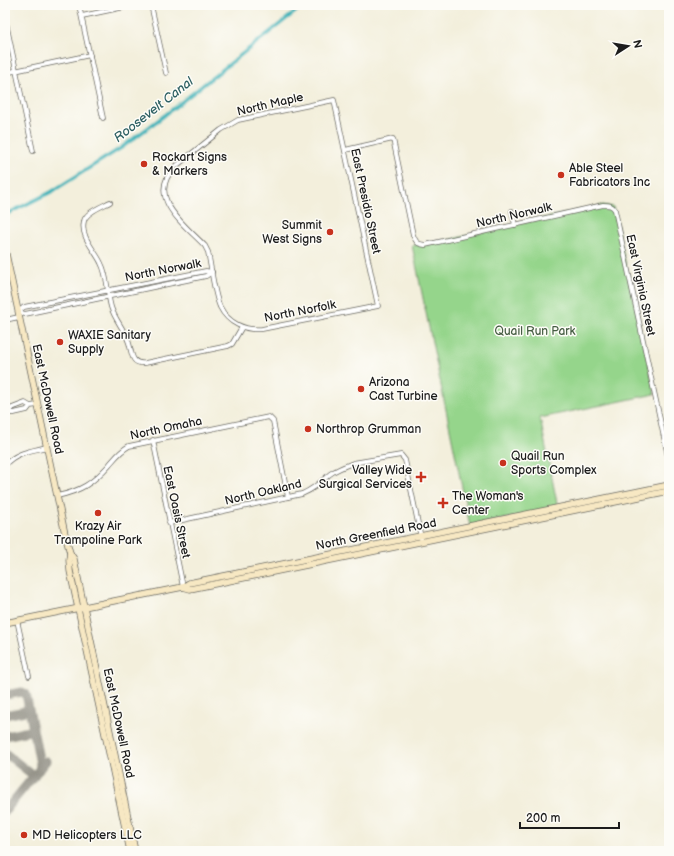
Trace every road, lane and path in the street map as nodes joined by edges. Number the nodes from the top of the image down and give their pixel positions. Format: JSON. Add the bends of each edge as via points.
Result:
{"nodes":[{"id":1,"x":79,"y":5,"type":"edge"},
{"id":2,"x":134,"y":5,"type":"edge"},
{"id":3,"x":151,"y":5,"type":"edge"},
{"id":4,"x":82,"y":16,"type":"junction"},
{"id":5,"x":5,"y":18,"type":"edge"},
{"id":6,"x":90,"y":55,"type":"junction"},
{"id":7,"x":16,"y":71,"type":"junction"},
{"id":8,"x":5,"y":73,"type":"edge"},
{"id":9,"x":166,"y":73,"type":"dead end"},
{"id":10,"x":334,"y":100,"type":"joint"},
{"id":11,"x":103,"y":118,"type":"dead end"},
{"id":12,"x":345,"y":150,"type":"junction"},
{"id":13,"x":33,"y":151,"type":"dead end"},
{"id":14,"x":110,"y":202,"type":"dead end"},
{"id":15,"x":613,"y":207,"type":"joint"},
{"id":16,"x":512,"y":211,"type":"dead end"},
{"id":17,"x":514,"y":225,"type":"junction"},
{"id":18,"x":5,"y":249,"type":"edge"},
{"id":19,"x":212,"y":272,"type":"junction"},
{"id":20,"x":165,"y":279,"type":"junction"},
{"id":21,"x":167,"y":284,"type":"junction"},
{"id":22,"x":108,"y":294,"type":"junction"},
{"id":23,"x":378,"y":306,"type":"joint"},
{"id":24,"x":19,"y":314,"type":"junction"},
{"id":25,"x":5,"y":320,"type":"edge"},
{"id":26,"x":242,"y":327,"type":"junction"},
{"id":27,"x":38,"y":405,"type":"junction"},
{"id":28,"x":30,"y":406,"type":"junction"},
{"id":29,"x":6,"y":413,"type":"edge"},
{"id":30,"x":152,"y":440,"type":"junction"},
{"id":31,"x":47,"y":448,"type":"junction"},
{"id":32,"x":669,"y":461,"type":"edge"},
{"id":33,"x":5,"y":465,"type":"edge"},
{"id":34,"x":669,"y":485,"type":"edge"},
{"id":35,"x":669,"y":491,"type":"edge"},
{"id":36,"x":57,"y":496,"type":"junction"},
{"id":37,"x":288,"y":497,"type":"junction"},
{"id":38,"x":169,"y":522,"type":"junction"},
{"id":39,"x":421,"y":539,"type":"junction"},
{"id":40,"x":329,"y":554,"type":"junction"},
{"id":41,"x":300,"y":565,"type":"junction"},
{"id":42,"x":182,"y":587,"type":"junction"},
{"id":43,"x":81,"y":607,"type":"junction"},
{"id":44,"x":18,"y":620,"type":"junction"},
{"id":45,"x":5,"y":622,"type":"edge"},
{"id":46,"x":29,"y":676,"type":"dead end"},
{"id":47,"x":112,"y":756,"type":"junction"},
{"id":48,"x":130,"y":851,"type":"edge"},
{"id":49,"x":135,"y":851,"type":"edge"}],
"edges":[{"from":1,"to":4,"type":"street"},
{"from":2,"to":4,"type":"street"},
{"from":3,"to":9,"type":"street"},
{"from":4,"to":6,"type":"street"},
{"from":5,"to":7,"type":"street"},
{"from":6,"to":7,"type":"street"},
{"from":6,"to":11,"type":"street"},
{"from":7,"to":8,"type":"street"},
{"from":7,"to":13,"type":"street"},
{"from":10,"to":12,"type":"street","name":"East Presidio Street"},
{"from":10,"to":19,"type":"street","name":"North Maple","via":[[246,118],[230,124],[175,167],[168,176],[164,194],[168,207],[205,246]]},
{"from":12,"to":17,"type":"street","name":"North Norwalk","via":[[393,139],[413,235],[418,244],[425,245]]},
{"from":12,"to":23,"type":"street","name":"East Presidio Street"},
{"from":14,"to":22,"type":"street","via":[[90,213],[84,220],[86,237],[102,263]]},
{"from":15,"to":17,"type":"street","name":"North Norwalk","via":[[603,205]]},
{"from":15,"to":32,"type":"street","name":"East Virginia Street"},
{"from":16,"to":17,"type":"street"},
{"from":18,"to":24,"type":"main road","name":"East McDowell Road"},
{"from":19,"to":20,"type":"street","name":"North Norwalk"},
{"from":19,"to":21,"type":"street","name":"North Norwalk","via":[[206,276]]},
{"from":19,"to":26,"type":"street","via":[[220,307],[228,318]]},
{"from":20,"to":21,"type":"street"},
{"from":20,"to":22,"type":"street","name":"North Norwalk"},
{"from":21,"to":22,"type":"street","name":"North Norwalk"},
{"from":22,"to":24,"type":"street","name":"North Norwalk"},
{"from":22,"to":26,"type":"street","via":[[114,316],[128,340],[133,359],[140,364],[228,346],[232,344]]},
{"from":23,"to":26,"type":"street","name":"North Norfolk","via":[[262,329]]},
{"from":24,"to":25,"type":"street","name":"North Norwalk"},
{"from":24,"to":27,"type":"main road","name":"East McDowell Road"},
{"from":27,"to":28,"type":"street"},
{"from":27,"to":31,"type":"main road","name":"East McDowell Road"},
{"from":28,"to":29,"type":"street","via":[[27,410],[14,414]]},
{"from":28,"to":29,"type":"street","via":[[25,404]]},
{"from":30,"to":36,"type":"street","name":"North Omaha","via":[[125,448],[89,484]]},
{"from":30,"to":37,"type":"street","name":"North Omaha","via":[[269,417],[272,419]]},
{"from":30,"to":38,"type":"street","name":"East Oasis Street"},
{"from":31,"to":33,"type":"street","via":[[19,454]]},
{"from":31,"to":36,"type":"main road","name":"East McDowell Road"},
{"from":34,"to":39,"type":"main road","name":"North Greenfield Road"},
{"from":35,"to":39,"type":"main road","name":"North Greenfield Road"},
{"from":36,"to":43,"type":"main road","name":"East McDowell Road","via":[[70,553],[74,559]]},
{"from":37,"to":38,"type":"street","name":"North Oakland"},
{"from":37,"to":39,"type":"street","name":"North Oakland","via":[[311,490],[331,473],[346,465],[401,455],[405,460]]},
{"from":38,"to":42,"type":"street","name":"East Oasis Street"},
{"from":39,"to":40,"type":"main road","name":"North Greenfield Road"},
{"from":39,"to":41,"type":"main road","name":"North Greenfield Road"},
{"from":40,"to":41,"type":"main road","via":[[326,558]]},
{"from":40,"to":42,"type":"main road","name":"North Greenfield Road","via":[[189,583]]},
{"from":41,"to":42,"type":"main road","name":"North Greenfield Road","via":[[190,589]]},
{"from":42,"to":43,"type":"main road","name":"North Greenfield Road"},
{"from":43,"to":44,"type":"main road","name":"North Greenfield Road"},
{"from":43,"to":47,"type":"main road","name":"East McDowell Road"},
{"from":44,"to":45,"type":"main road","name":"North Greenfield Road"},
{"from":44,"to":46,"type":"street"},
{"from":47,"to":48,"type":"main road","name":"East McDowell Road"},
{"from":47,"to":49,"type":"main road","name":"East McDowell Road"}]}
